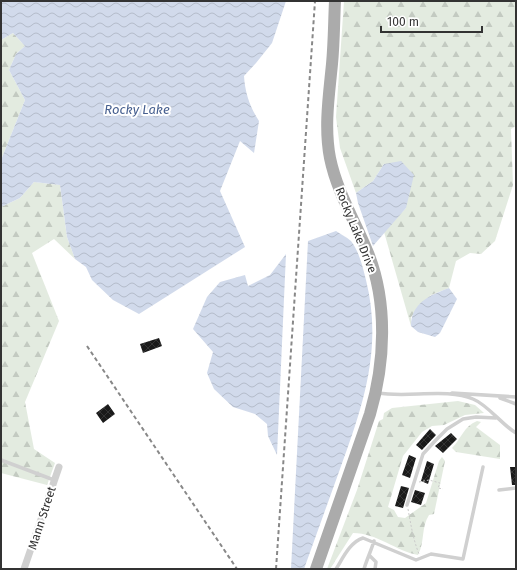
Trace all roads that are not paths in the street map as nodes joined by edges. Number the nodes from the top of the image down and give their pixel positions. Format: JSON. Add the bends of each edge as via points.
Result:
{"nodes":[{"id":1,"x":336,"y":1,"type":"edge"},
{"id":2,"x":376,"y":393,"type":"junction"},
{"id":3,"x":439,"y":394,"type":"junction"},
{"id":4,"x":497,"y":396,"type":"junction"},
{"id":5,"x":516,"y":397,"type":"edge"},
{"id":6,"x":516,"y":404,"type":"edge"},
{"id":7,"x":496,"y":418,"type":"junction"},
{"id":8,"x":516,"y":433,"type":"edge"},
{"id":9,"x":1,"y":460,"type":"edge"},
{"id":10,"x":59,"y":467,"type":"dead end"},
{"id":11,"x":483,"y":467,"type":"dead end"},
{"id":12,"x":54,"y":480,"type":"junction"},
{"id":13,"x":516,"y":488,"type":"edge"},
{"id":14,"x":499,"y":490,"type":"dead end"},
{"id":15,"x":406,"y":505,"type":"road end"},
{"id":16,"x":374,"y":541,"type":"junction"},
{"id":17,"x":370,"y":556,"type":"junction"},
{"id":18,"x":24,"y":569,"type":"edge"},
{"id":19,"x":316,"y":569,"type":"edge"},
{"id":20,"x":336,"y":569,"type":"edge"},
{"id":21,"x":364,"y":569,"type":"edge"},
{"id":22,"x":375,"y":569,"type":"edge"}],
"edges":[{"from":1,"to":2,"type":"main road","name":"Rocky Lake Drive","via":[[327,125],[329,147],[334,172],[348,211],[368,253],[379,293],[382,351]]},
{"from":2,"to":3,"type":"lane","via":[[391,396]]},
{"from":2,"to":19,"type":"main road","name":"Rocky Lake Drive"},
{"from":3,"to":4,"type":"lane","via":[[470,393]]},
{"from":3,"to":7,"type":"lane","via":[[473,398]]},
{"from":4,"to":5,"type":"lane"},
{"from":4,"to":6,"type":"lane"},
{"from":7,"to":8,"type":"lane"},
{"from":7,"to":15,"type":"lane","via":[[463,419],[447,430],[423,454]]},
{"from":9,"to":12,"type":"lane"},
{"from":10,"to":12,"type":"street","name":"Mann Street"},
{"from":11,"to":16,"type":"lane","via":[[464,559],[430,554],[416,560]]},
{"from":12,"to":18,"type":"street","name":"Mann Street"},
{"from":13,"to":14,"type":"lane"},
{"from":16,"to":17,"type":"lane"},
{"from":16,"to":20,"type":"lane","via":[[363,538],[357,540]]},
{"from":17,"to":21,"type":"lane"},
{"from":17,"to":22,"type":"lane","via":[[376,562]]}]}
